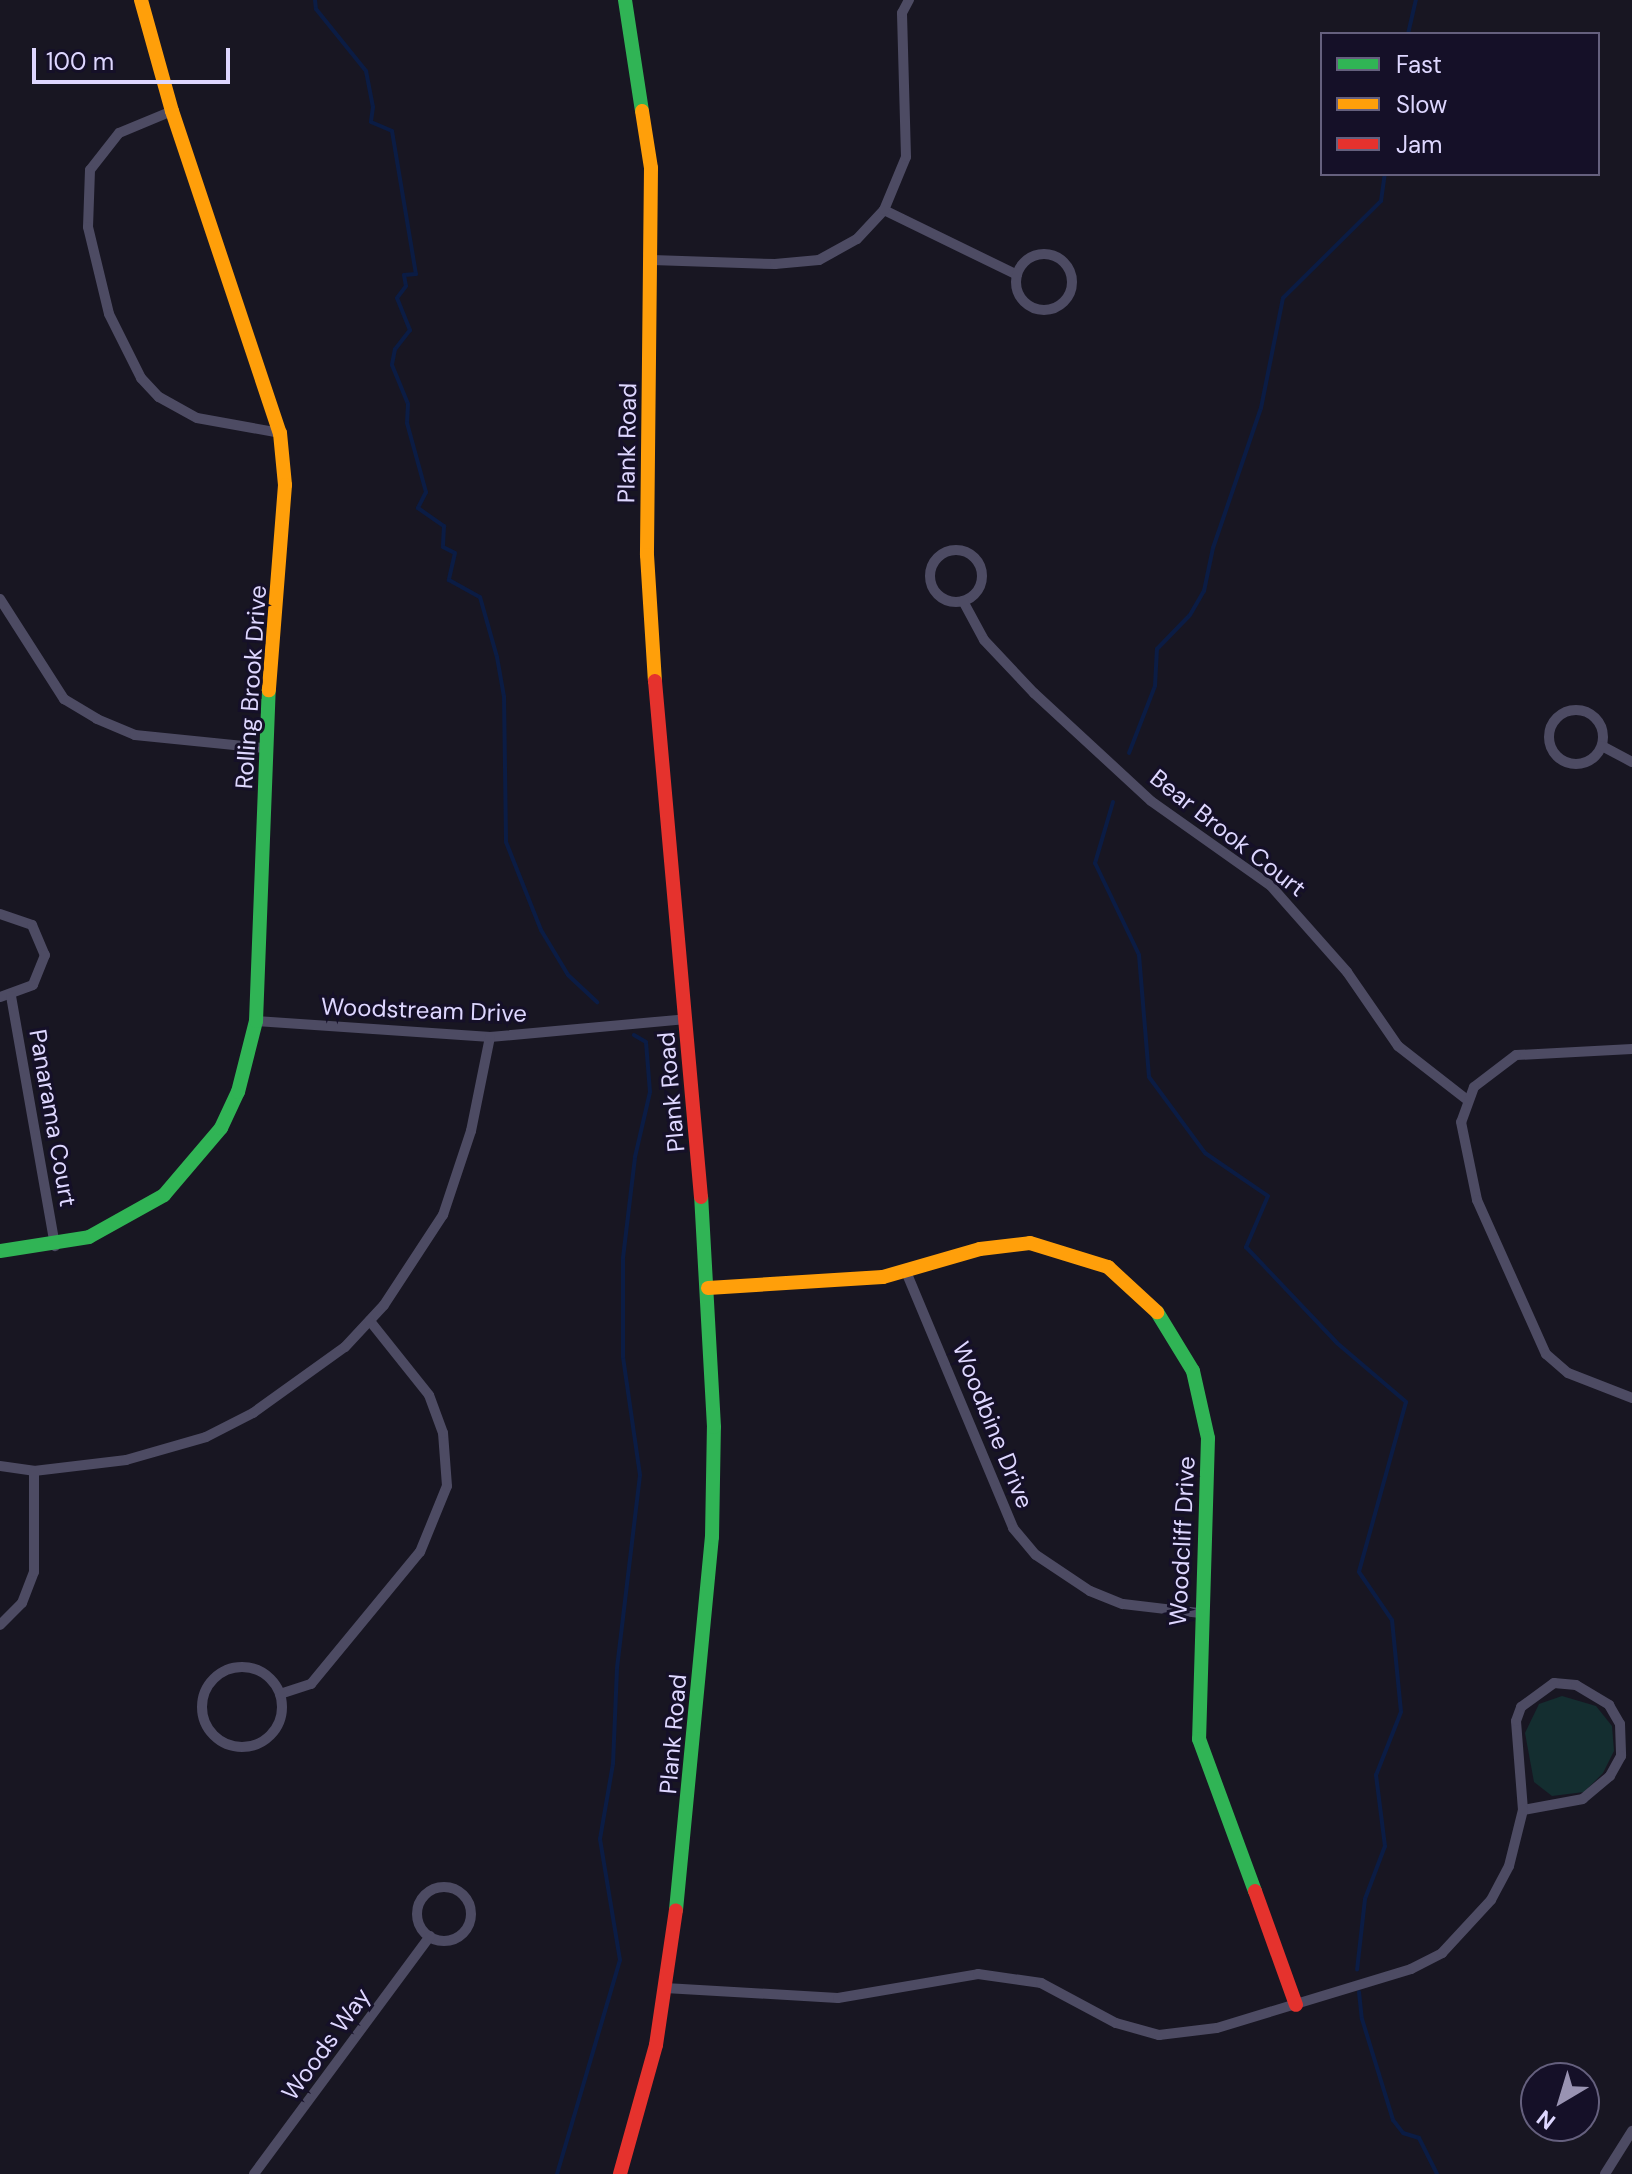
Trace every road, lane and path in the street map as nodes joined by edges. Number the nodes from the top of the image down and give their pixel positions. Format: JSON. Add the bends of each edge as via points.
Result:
{"nodes":[{"id":1,"x":141,"y":0,"type":"edge"},
{"id":2,"x":625,"y":0,"type":"edge"},
{"id":3,"x":909,"y":0,"type":"edge"},
{"id":4,"x":172,"y":111,"type":"junction"},
{"id":5,"x":884,"y":210,"type":"junction"},
{"id":6,"x":652,"y":260,"type":"junction"},
{"id":7,"x":1017,"y":275,"type":"junction"},
{"id":8,"x":280,"y":433,"type":"junction"},
{"id":9,"x":0,"y":599,"type":"edge"},
{"id":10,"x":963,"y":601,"type":"junction"},
{"id":11,"x":1602,"y":746,"type":"junction"},
{"id":12,"x":264,"y":748,"type":"junction"},
{"id":13,"x":1632,"y":762,"type":"edge"},
{"id":14,"x":0,"y":914,"type":"edge"},
{"id":15,"x":6,"y":996,"type":"edge"},
{"id":16,"x":686,"y":1019,"type":"junction"},
{"id":17,"x":256,"y":1021,"type":"junction"},
{"id":18,"x":490,"y":1037,"type":"junction"},
{"id":19,"x":1631,"y":1053,"type":"edge"},
{"id":20,"x":1466,"y":1099,"type":"junction"},
{"id":21,"x":55,"y":1246,"type":"junction"},
{"id":22,"x":0,"y":1251,"type":"edge"},
{"id":23,"x":907,"y":1274,"type":"junction"},
{"id":24,"x":708,"y":1288,"type":"junction"},
{"id":25,"x":370,"y":1321,"type":"junction"},
{"id":26,"x":1632,"y":1398,"type":"edge"},
{"id":27,"x":0,"y":1466,"type":"edge"},
{"id":28,"x":34,"y":1471,"type":"junction"},
{"id":29,"x":1200,"y":1613,"type":"junction"},
{"id":30,"x":0,"y":1625,"type":"edge"},
{"id":31,"x":280,"y":1694,"type":"junction"},
{"id":32,"x":1523,"y":1810,"type":"junction"},
{"id":33,"x":430,"y":1936,"type":"junction"},
{"id":34,"x":665,"y":1988,"type":"junction"},
{"id":35,"x":1296,"y":2005,"type":"junction"},
{"id":36,"x":1632,"y":2131,"type":"edge"},
{"id":37,"x":254,"y":2174,"type":"edge"},
{"id":38,"x":620,"y":2174,"type":"edge"},
{"id":39,"x":1605,"y":2174,"type":"edge"}],
"edges":[{"from":1,"to":4,"type":"street","name":"Rolling Brook Drive"},
{"from":2,"to":6,"type":"street","name":"Plank Road","via":[[651,168]]},
{"from":3,"to":5,"type":"street","via":[[902,13],[906,157]]},
{"from":4,"to":8,"type":"street","name":"Rolling Brook Drive"},
{"from":4,"to":8,"type":"street","via":[[119,133],[90,170],[88,227],[109,314],[141,378],[159,397],[197,418]]},
{"from":5,"to":6,"type":"street","via":[[845,249],[819,260]]},
{"from":5,"to":7,"type":"street"},
{"from":6,"to":16,"type":"street","name":"Plank Road","via":[[647,555],[663,804]]},
{"from":7,"to":7,"type":"street","via":[[1021,298],[1033,307],[1057,306],[1071,288],[1067,265],[1046,254],[1025,261]]},
{"from":8,"to":12,"type":"street","name":"Rolling Brook Drive","via":[[285,485],[281,579]]},
{"from":9,"to":12,"type":"street","via":[[64,699],[97,719],[135,735]]},
{"from":10,"to":10,"type":"street","via":[[947,600],[931,583],[936,560],[950,551],[966,552],[981,570],[980,586]]},
{"from":10,"to":20,"type":"street","name":"Bear Brook Court","via":[[984,640],[1034,693],[1151,801],[1271,886],[1347,972],[1398,1046]]},
{"from":11,"to":11,"type":"street","via":[[1592,759],[1570,763],[1551,749],[1551,726],[1567,711],[1583,711],[1600,725]]},
{"from":11,"to":13,"type":"street"},
{"from":12,"to":17,"type":"street","name":"Rolling Brook Drive"},
{"from":14,"to":15,"type":"street","name":"Panarama Court","via":[[26,920],[44,947],[38,978]]},
{"from":15,"to":21,"type":"street","name":"Panarama Court"},
{"from":16,"to":18,"type":"street","name":"Woodstream Drive"},
{"from":16,"to":24,"type":"street","name":"Plank Road"},
{"from":17,"to":18,"type":"street","name":"Woodstream Drive"},
{"from":17,"to":21,"type":"street","name":"Rolling Brook Drive","via":[[238,1092],[221,1128],[195,1163],[164,1195],[114,1225]]},
{"from":18,"to":25,"type":"street","via":[[471,1131],[443,1215],[426,1247]]},
{"from":19,"to":20,"type":"street","via":[[1516,1055],[1487,1074]]},
{"from":20,"to":26,"type":"street","via":[[1463,1145],[1477,1200],[1546,1354],[1568,1373]]},
{"from":21,"to":22,"type":"street","name":"Rolling Brook Drive"},
{"from":23,"to":24,"type":"street","name":"Woodcliff Drive"},
{"from":23,"to":29,"type":"street","name":"Woodbine Drive","via":[[1013,1528],[1036,1555],[1090,1591],[1123,1604]]},
{"from":23,"to":29,"type":"street","name":"Woodcliff Drive","via":[[1006,1243],[1052,1246],[1108,1267],[1160,1314],[1193,1371],[1208,1438]]},
{"from":24,"to":34,"type":"street","name":"Plank Road","via":[[712,1537],[685,1851]]},
{"from":25,"to":28,"type":"street","via":[[345,1347],[271,1401],[206,1437],[126,1460]]},
{"from":25,"to":31,"type":"street","via":[[429,1395],[443,1433],[447,1486],[432,1533],[411,1564],[311,1684]]},
{"from":27,"to":28,"type":"street"},
{"from":28,"to":30,"type":"street","via":[[34,1572],[22,1603]]},
{"from":29,"to":35,"type":"street","name":"Woodcliff Drive","via":[[1199,1739]]},
{"from":31,"to":31,"type":"street","via":[[279,1724],[257,1744],[227,1744],[209,1730],[203,1716],[204,1692],[227,1669],[259,1670]]},
{"from":32,"to":32,"type":"street","via":[[1514,1734],[1521,1707],[1554,1683],[1595,1694],[1620,1724],[1621,1756],[1610,1776],[1583,1799]]},
{"from":32,"to":35,"type":"street","via":[[1509,1866],[1491,1900],[1442,1953],[1411,1969]]},
{"from":33,"to":33,"type":"street","via":[[418,1917],[424,1896],[445,1887],[459,1892],[471,1910],[464,1931],[452,1939]]},
{"from":33,"to":37,"type":"street","name":"Woods Way"},
{"from":34,"to":35,"type":"street","via":[[838,1998],[978,1974],[1041,1983],[1116,2023],[1159,2035],[1217,2028]]},
{"from":34,"to":38,"type":"street","name":"Plank Road","via":[[629,2154]]},
{"from":36,"to":39,"type":"street"}]}
